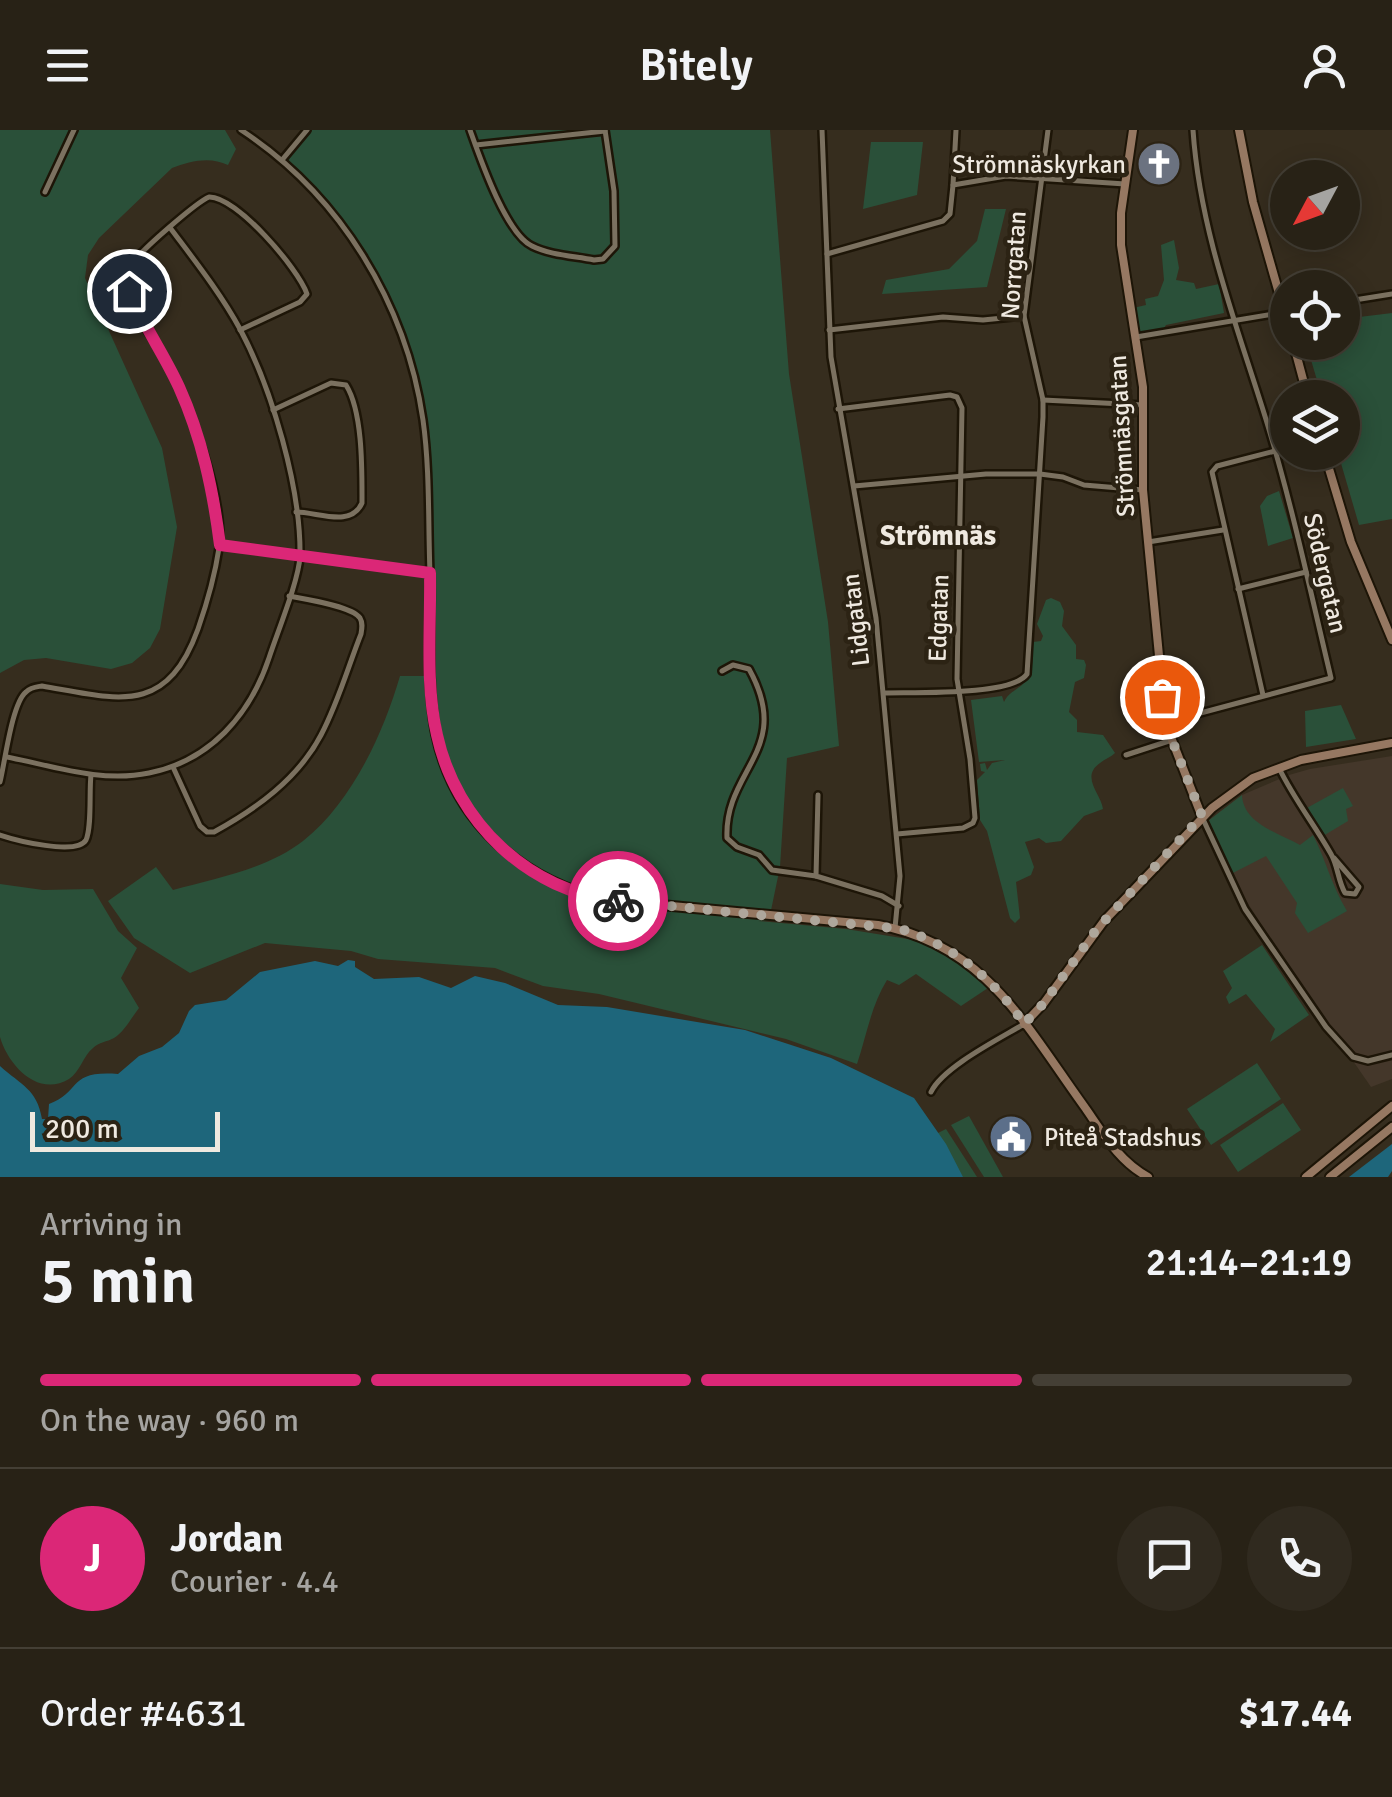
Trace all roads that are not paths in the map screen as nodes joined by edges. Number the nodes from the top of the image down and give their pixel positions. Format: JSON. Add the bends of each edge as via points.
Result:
{"nodes":[{"id":1,"x":74,"y":130,"type":"edge"},
{"id":2,"x":241,"y":130,"type":"edge"},
{"id":3,"x":307,"y":130,"type":"edge"},
{"id":4,"x":470,"y":130,"type":"edge"},
{"id":5,"x":605,"y":130,"type":"edge"},
{"id":6,"x":822,"y":130,"type":"edge"},
{"id":7,"x":956,"y":130,"type":"edge"},
{"id":8,"x":1048,"y":130,"type":"edge"},
{"id":9,"x":1133,"y":130,"type":"edge"},
{"id":10,"x":1193,"y":130,"type":"edge"},
{"id":11,"x":1240,"y":130,"type":"edge"},
{"id":12,"x":476,"y":145,"type":"junction"},
{"id":13,"x":282,"y":160,"type":"junction"},
{"id":14,"x":1040,"y":179,"type":"junction"},
{"id":15,"x":953,"y":184,"type":"junction"},
{"id":16,"x":1126,"y":184,"type":"junction"},
{"id":17,"x":45,"y":192,"type":"dead end"},
{"id":18,"x":171,"y":229,"type":"junction"},
{"id":19,"x":826,"y":254,"type":"junction"},
{"id":20,"x":1273,"y":270,"type":"edge"},
{"id":21,"x":1392,"y":294,"type":"edge"},
{"id":22,"x":1360,"y":299,"type":"edge"},
{"id":23,"x":1270,"y":314,"type":"edge"},
{"id":24,"x":1024,"y":316,"type":"junction"},
{"id":25,"x":1235,"y":319,"type":"junction"},
{"id":26,"x":240,"y":330,"type":"junction"},
{"id":27,"x":828,"y":330,"type":"junction"},
{"id":28,"x":1136,"y":337,"type":"junction"},
{"id":29,"x":1043,"y":400,"type":"junction"},
{"id":30,"x":1143,"y":406,"type":"junction"},
{"id":31,"x":838,"y":409,"type":"junction"},
{"id":32,"x":273,"y":410,"type":"junction"},
{"id":33,"x":1270,"y":434,"type":"edge"},
{"id":34,"x":1270,"y":452,"type":"edge"},
{"id":35,"x":1280,"y":470,"type":"edge"},
{"id":36,"x":1330,"y":470,"type":"edge"},
{"id":37,"x":1040,"y":474,"type":"junction"},
{"id":38,"x":962,"y":476,"type":"junction"},
{"id":39,"x":853,"y":486,"type":"junction"},
{"id":40,"x":1143,"y":490,"type":"junction"},
{"id":41,"x":296,"y":512,"type":"junction"},
{"id":42,"x":1223,"y":530,"type":"junction"},
{"id":43,"x":1148,"y":542,"type":"junction"},
{"id":44,"x":220,"y":545,"type":"junction"},
{"id":45,"x":300,"y":557,"type":"junction"},
{"id":46,"x":1306,"y":572,"type":"junction"},
{"id":47,"x":430,"y":573,"type":"junction"},
{"id":48,"x":1238,"y":589,"type":"junction"},
{"id":49,"x":289,"y":596,"type":"junction"},
{"id":50,"x":1392,"y":640,"type":"edge"},
{"id":51,"x":722,"y":671,"type":"dead end"},
{"id":52,"x":958,"y":691,"type":"junction"},
{"id":53,"x":884,"y":693,"type":"junction"},
{"id":54,"x":1264,"y":696,"type":"junction"},
{"id":55,"x":1167,"y":722,"type":"junction"},
{"id":56,"x":1172,"y":740,"type":"junction"},
{"id":57,"x":1392,"y":743,"type":"edge"},
{"id":58,"x":1126,"y":754,"type":"dead end"},
{"id":59,"x":6,"y":758,"type":"junction"},
{"id":60,"x":173,"y":767,"type":"junction"},
{"id":61,"x":1279,"y":768,"type":"junction"},
{"id":62,"x":92,"y":775,"type":"junction"},
{"id":63,"x":0,"y":782,"type":"edge"},
{"id":64,"x":818,"y":795,"type":"dead end"},
{"id":65,"x":1202,"y":816,"type":"junction"},
{"id":66,"x":896,"y":834,"type":"junction"},
{"id":67,"x":0,"y":835,"type":"edge"},
{"id":68,"x":1334,"y":858,"type":"junction"},
{"id":69,"x":816,"y":876,"type":"junction"},
{"id":70,"x":899,"y":906,"type":"junction"},
{"id":71,"x":895,"y":928,"type":"junction"},
{"id":72,"x":1024,"y":1024,"type":"junction"},
{"id":73,"x":1392,"y":1055,"type":"edge"},
{"id":74,"x":931,"y":1092,"type":"dead end"},
{"id":75,"x":1392,"y":1106,"type":"edge"},
{"id":76,"x":1392,"y":1126,"type":"edge"},
{"id":77,"x":1148,"y":1177,"type":"edge"},
{"id":78,"x":1306,"y":1177,"type":"edge"},
{"id":79,"x":1330,"y":1177,"type":"edge"}],
"edges":[{"from":1,"to":17,"type":"street"},
{"from":2,"to":13,"type":"street"},
{"from":3,"to":13,"type":"street"},
{"from":4,"to":12,"type":"street"},
{"from":5,"to":12,"type":"street"},
{"from":5,"to":12,"type":"street","via":[[615,246],[599,260],[523,241]]},
{"from":6,"to":19,"type":"street","name":"Lidgatan"},
{"from":7,"to":15,"type":"street"},
{"from":8,"to":14,"type":"street","name":"Norrgatan"},
{"from":9,"to":16,"type":"street","name":"Strömnäsgatan"},
{"from":10,"to":25,"type":"street","name":"Södergatan","via":[[1208,233]]},
{"from":11,"to":20,"type":"street"},
{"from":13,"to":47,"type":"street","via":[[354,242],[404,341],[424,423]]},
{"from":14,"to":15,"type":"street"},
{"from":14,"to":16,"type":"street"},
{"from":14,"to":24,"type":"street","name":"Norrgatan"},
{"from":15,"to":19,"type":"street","via":[[943,221]]},
{"from":16,"to":28,"type":"street","name":"Strömnäsgatan","via":[[1120,245]]},
{"from":18,"to":26,"type":"street"},
{"from":18,"to":26,"type":"street","via":[[201,200],[218,197],[293,268],[306,298]]},
{"from":18,"to":44,"type":"street","via":[[134,262],[129,291],[195,428]]},
{"from":19,"to":27,"type":"street","name":"Lidgatan"},
{"from":21,"to":22,"type":"street"},
{"from":23,"to":25,"type":"street"},
{"from":24,"to":27,"type":"street"},
{"from":24,"to":29,"type":"street","name":"Norrgatan"},
{"from":25,"to":28,"type":"street"},
{"from":25,"to":33,"type":"street","name":"Södergatan"},
{"from":26,"to":32,"type":"street"},
{"from":27,"to":31,"type":"street","name":"Lidgatan"},
{"from":28,"to":30,"type":"street","name":"Strömnäsgatan"},
{"from":29,"to":30,"type":"street"},
{"from":29,"to":37,"type":"street","name":"Norrgatan"},
{"from":30,"to":40,"type":"street","name":"Strömnäsgatan"},
{"from":31,"to":38,"type":"street","name":"Edgatan","via":[[958,396]]},
{"from":31,"to":39,"type":"street","name":"Lidgatan"},
{"from":32,"to":41,"type":"street"},
{"from":32,"to":41,"type":"street","via":[[332,383],[346,385],[352,398],[359,512],[346,518]]},
{"from":34,"to":42,"type":"street","via":[[1212,472]]},
{"from":35,"to":46,"type":"street","name":"Södergatan"},
{"from":36,"to":50,"type":"street"},
{"from":37,"to":38,"type":"street"},
{"from":37,"to":40,"type":"street"},
{"from":37,"to":52,"type":"street","name":"Norrgatan","via":[[1027,674],[1017,683]]},
{"from":38,"to":39,"type":"street"},
{"from":38,"to":52,"type":"street","name":"Edgatan"},
{"from":39,"to":53,"type":"street","name":"Lidgatan"},
{"from":40,"to":43,"type":"street","name":"Strömnäsgatan"},
{"from":41,"to":45,"type":"street"},
{"from":42,"to":43,"type":"street"},
{"from":42,"to":48,"type":"street"},
{"from":43,"to":55,"type":"street","name":"Strömnäsgatan"},
{"from":44,"to":45,"type":"street"},
{"from":44,"to":59,"type":"street","via":[[192,646],[166,683],[126,698],[29,689]]},
{"from":45,"to":47,"type":"street"},
{"from":45,"to":49,"type":"street"},
{"from":46,"to":48,"type":"street"},
{"from":46,"to":54,"type":"street","name":"Södergatan","via":[[1331,678]]},
{"from":47,"to":71,"type":"street","via":[[432,698],[444,762],[466,807],[513,858],[566,888],[608,900]]},
{"from":48,"to":54,"type":"street"},
{"from":49,"to":60,"type":"street","via":[[246,710],[207,748]]},
{"from":49,"to":60,"type":"street","via":[[348,610],[362,621],[312,749],[269,798],[214,832],[200,826]]},
{"from":51,"to":69,"type":"street","via":[[732,665],[749,669],[766,719],[726,838],[772,870]]},
{"from":52,"to":53,"type":"street","name":"Norrgatan"},
{"from":52,"to":66,"type":"street","name":"Edgatan","via":[[973,823]]},
{"from":53,"to":66,"type":"street","name":"Lidgatan"},
{"from":54,"to":55,"type":"street"},
{"from":55,"to":56,"type":"street","name":"Strömnäsgatan"},
{"from":56,"to":58,"type":"street"},
{"from":56,"to":65,"type":"street","name":"Strömnäsgatan"},
{"from":57,"to":61,"type":"street"},
{"from":59,"to":62,"type":"street"},
{"from":59,"to":63,"type":"street"},
{"from":60,"to":62,"type":"street"},
{"from":61,"to":65,"type":"street","via":[[1243,784]]},
{"from":61,"to":68,"type":"street"},
{"from":62,"to":67,"type":"street","via":[[81,845]]},
{"from":64,"to":69,"type":"street"},
{"from":65,"to":72,"type":"street","via":[[1096,930]]},
{"from":65,"to":73,"type":"street","name":"Strömnäsgatan","via":[[1252,920],[1349,1054],[1368,1062]]},
{"from":66,"to":70,"type":"street","name":"Lidgatan"},
{"from":68,"to":68,"type":"street","via":[[1342,888],[1356,894],[1356,880]]},
{"from":69,"to":70,"type":"street"},
{"from":70,"to":71,"type":"street","name":"Lidgatan"},
{"from":71,"to":72,"type":"street","via":[[938,943],[974,967]]},
{"from":72,"to":74,"type":"street","via":[[959,1065]]},
{"from":72,"to":77,"type":"street","via":[[1114,1150]]},
{"from":75,"to":78,"type":"street"},
{"from":76,"to":79,"type":"street"}]}
